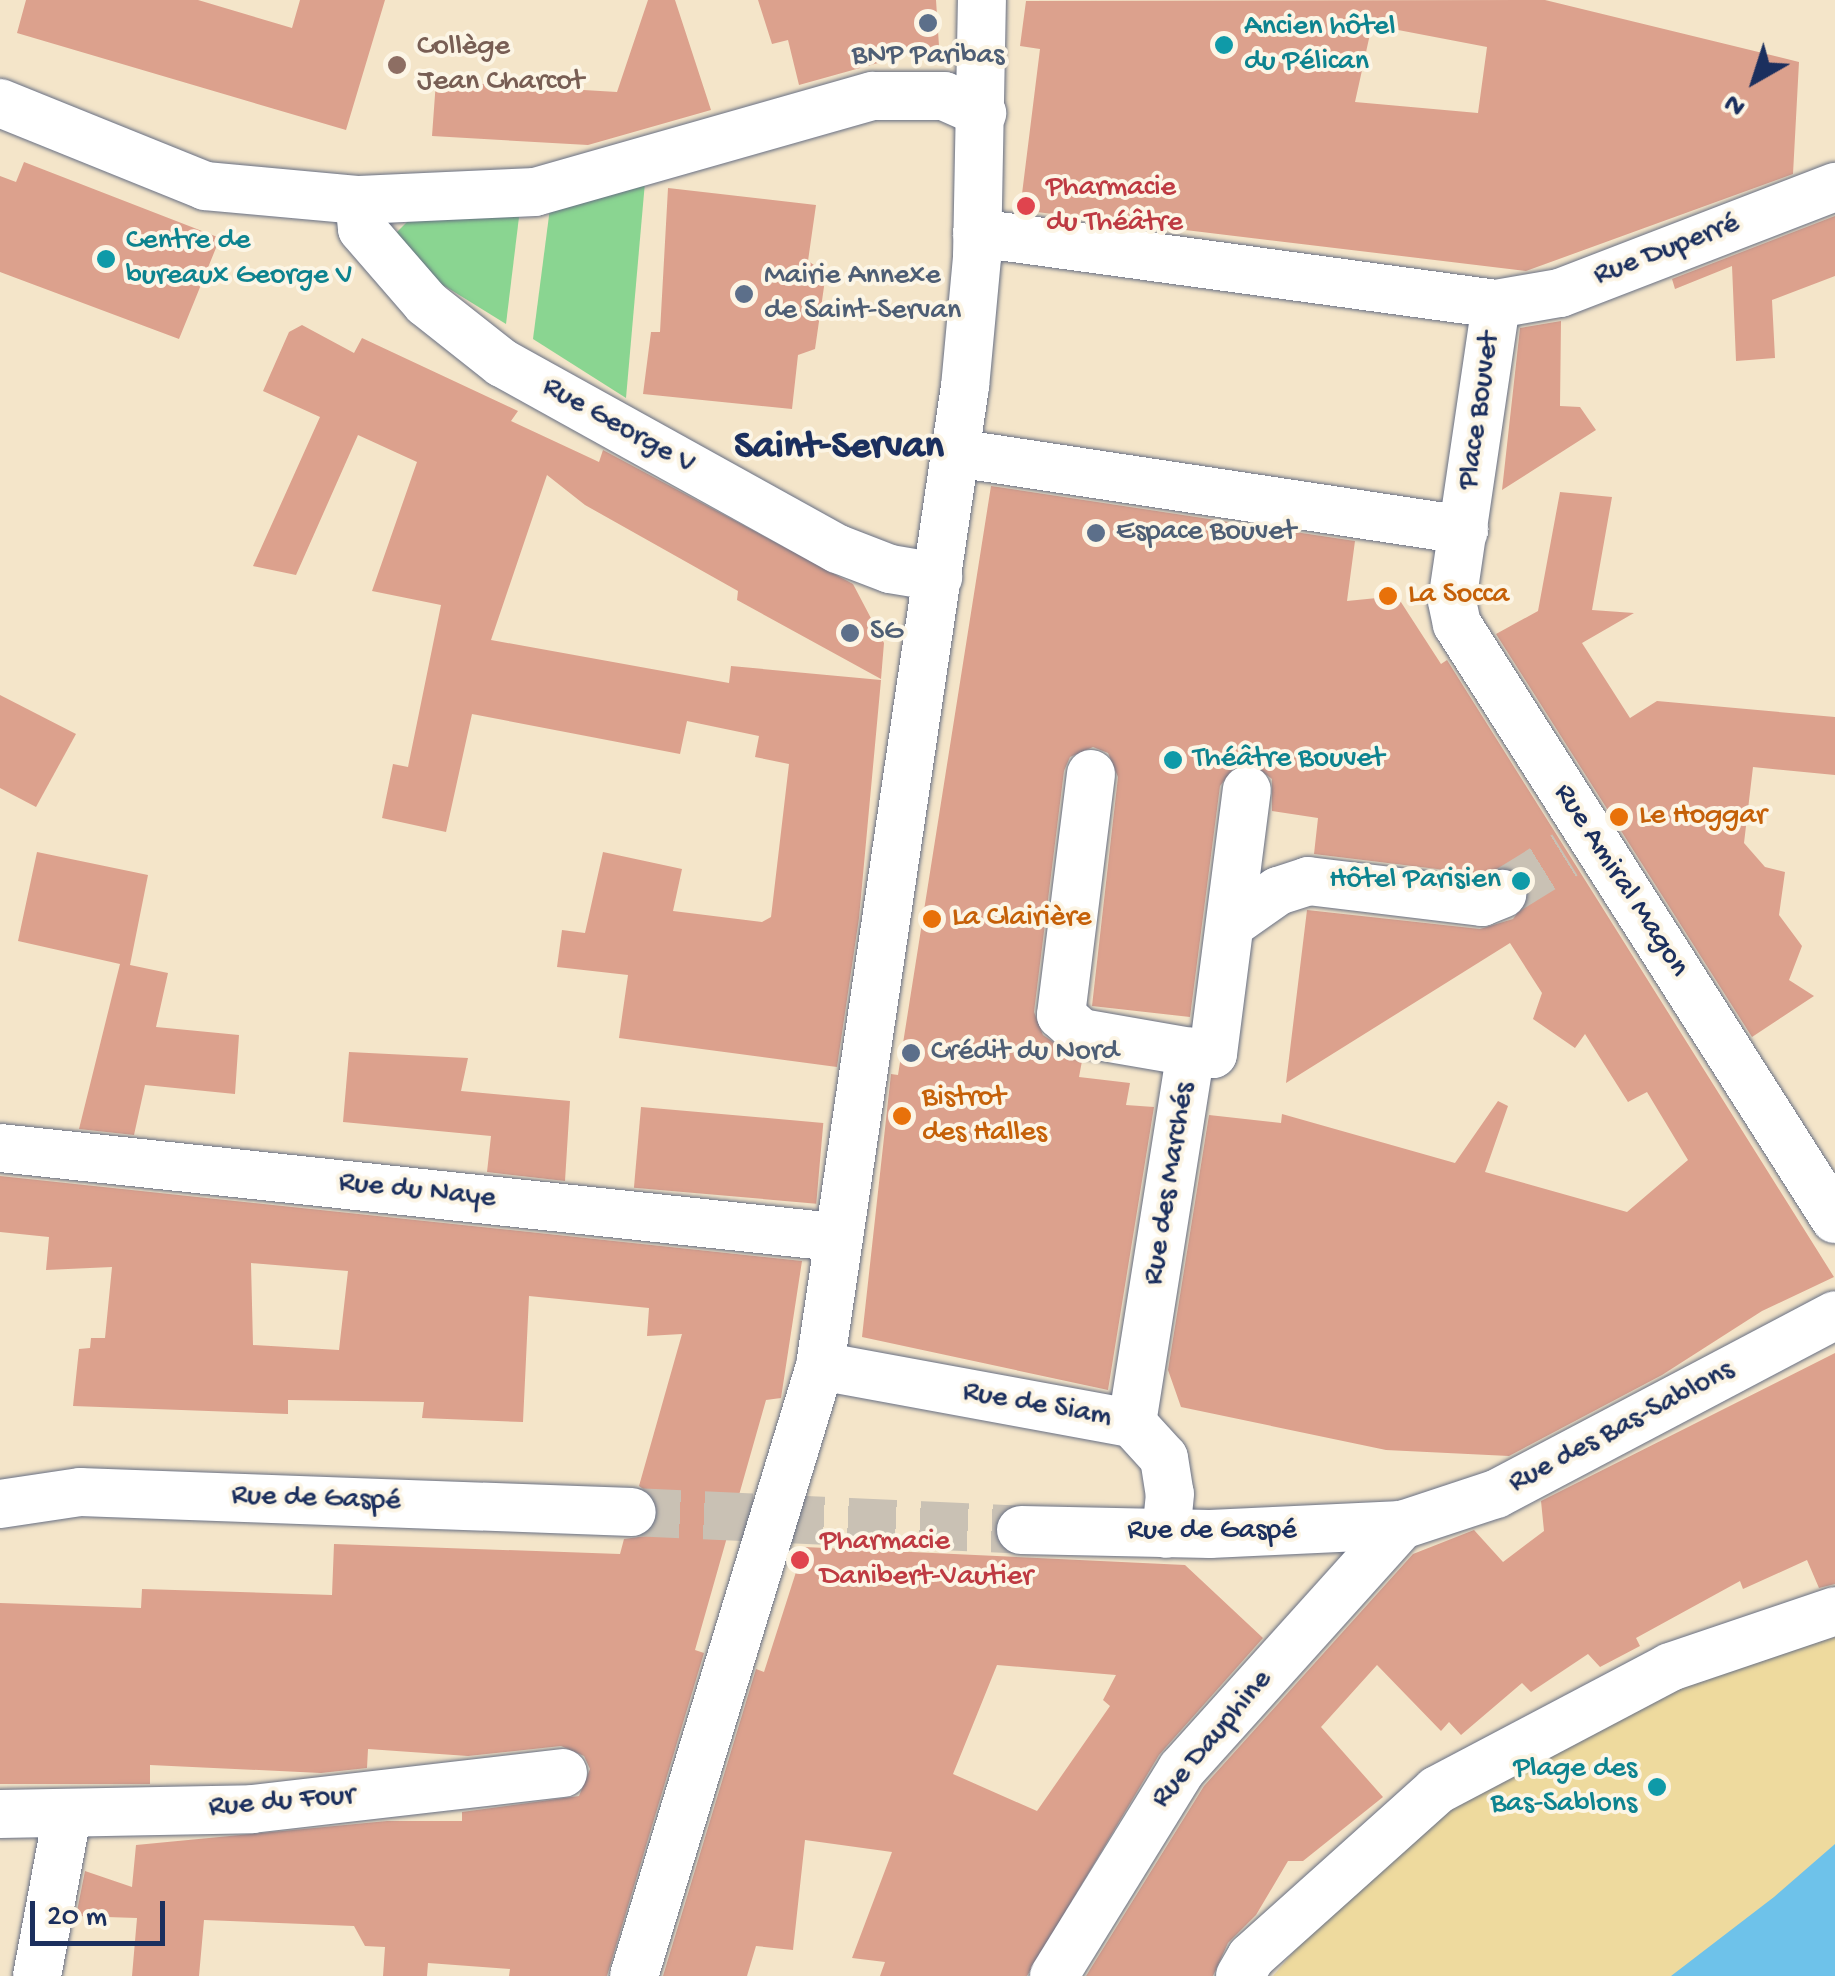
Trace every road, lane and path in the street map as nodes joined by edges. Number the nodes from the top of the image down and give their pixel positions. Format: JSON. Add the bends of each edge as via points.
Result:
{"nodes":[{"id":1,"x":982,"y":0,"type":"edge"},
{"id":2,"x":0,"y":103,"type":"edge"},
{"id":3,"x":982,"y":113,"type":"junction"},
{"id":4,"x":1835,"y":186,"type":"edge"},
{"id":5,"x":359,"y":200,"type":"junction"},
{"id":6,"x":977,"y":234,"type":"junction"},
{"id":7,"x":1496,"y":304,"type":"junction"},
{"id":8,"x":956,"y":453,"type":"junction"},
{"id":9,"x":1464,"y":530,"type":"junction"},
{"id":10,"x":938,"y":577,"type":"junction"},
{"id":11,"x":1091,"y":774,"type":"dead end"},
{"id":12,"x":1247,"y":790,"type":"dead end"},
{"id":13,"x":1502,"y":894,"type":"tunnel mouth"},
{"id":14,"x":1234,"y":922,"type":"junction"},
{"id":15,"x":1192,"y":1052,"type":"junction"},
{"id":16,"x":0,"y":1148,"type":"edge"},
{"id":17,"x":1835,"y":1219,"type":"edge"},
{"id":18,"x":834,"y":1237,"type":"junction"},
{"id":19,"x":1835,"y":1315,"type":"edge"},
{"id":20,"x":820,"y":1366,"type":"junction"},
{"id":21,"x":1132,"y":1423,"type":"junction"},
{"id":22,"x":0,"y":1504,"type":"edge"},
{"id":23,"x":632,"y":1512,"type":"tunnel mouth"},
{"id":24,"x":1402,"y":1526,"type":"junction"},
{"id":25,"x":1021,"y":1530,"type":"tunnel mouth"},
{"id":26,"x":1166,"y":1534,"type":"junction"},
{"id":27,"x":1835,"y":1611,"type":"edge"},
{"id":28,"x":564,"y":1773,"type":"dead end"},
{"id":29,"x":0,"y":1814,"type":"edge"},
{"id":30,"x":67,"y":1816,"type":"junction"},
{"id":31,"x":37,"y":1976,"type":"edge"},
{"id":32,"x":634,"y":1976,"type":"edge"},
{"id":33,"x":1054,"y":1976,"type":"edge"},
{"id":34,"x":1240,"y":1976,"type":"edge"}],
"edges":[{"from":1,"to":3,"type":"street"},
{"from":2,"to":5,"type":"street","via":[[292,192]]},
{"from":3,"to":5,"type":"street","via":[[944,96],[873,96],[536,192]]},
{"from":3,"to":6,"type":"street"},
{"from":4,"to":7,"type":"street","name":"Rue Duperré","via":[[1560,293]]},
{"from":5,"to":10,"type":"street","name":"Rue George V","via":[[362,230],[414,288],[502,363],[838,549],[890,569]]},
{"from":6,"to":7,"type":"street","name":"Place Bouvet"},
{"from":6,"to":8,"type":"street"},
{"from":7,"to":9,"type":"street","name":"Place Bouvet"},
{"from":8,"to":9,"type":"street","name":"Place Bouvet"},
{"from":8,"to":10,"type":"street"},
{"from":9,"to":17,"type":"street","name":"Rue Amiral Magon","via":[[1452,601],[1457,624],[1579,846]]},
{"from":10,"to":18,"type":"street"},
{"from":11,"to":15,"type":"street","via":[[1061,1015],[1081,1033]]},
{"from":12,"to":14,"type":"street","name":"Rue des Marchés"},
{"from":13,"to":14,"type":"street","via":[[1482,902],[1308,880],[1278,891]]},
{"from":14,"to":15,"type":"street","name":"Rue des Marchés","via":[[1214,1054]]},
{"from":15,"to":21,"type":"street","name":"Rue des Marchés"},
{"from":16,"to":18,"type":"street","name":"Rue du Naye"},
{"from":18,"to":20,"type":"street"},
{"from":19,"to":24,"type":"street","name":"Rue des Bas-Sablons","via":[[1496,1494]]},
{"from":20,"to":21,"type":"street","name":"Rue de Siam"},
{"from":20,"to":32,"type":"street"},
{"from":21,"to":26,"type":"street","name":"Rue de Siam","via":[[1164,1458],[1170,1494]]},
{"from":22,"to":23,"type":"street","name":"Rue de Gaspé","via":[[80,1492]]},
{"from":24,"to":26,"type":"street","name":"Rue de Gaspé"},
{"from":24,"to":33,"type":"street","name":"Rue Dauphine","via":[[1182,1769]]},
{"from":25,"to":26,"type":"street","name":"Rue de Gaspé"},
{"from":27,"to":34,"type":"street","via":[[1670,1668],[1437,1790],[1251,1957]]},
{"from":28,"to":30,"type":"street","name":"Rue du Four","via":[[252,1809]]},
{"from":29,"to":30,"type":"street","name":"Rue du Four"},
{"from":30,"to":31,"type":"street"}]}
